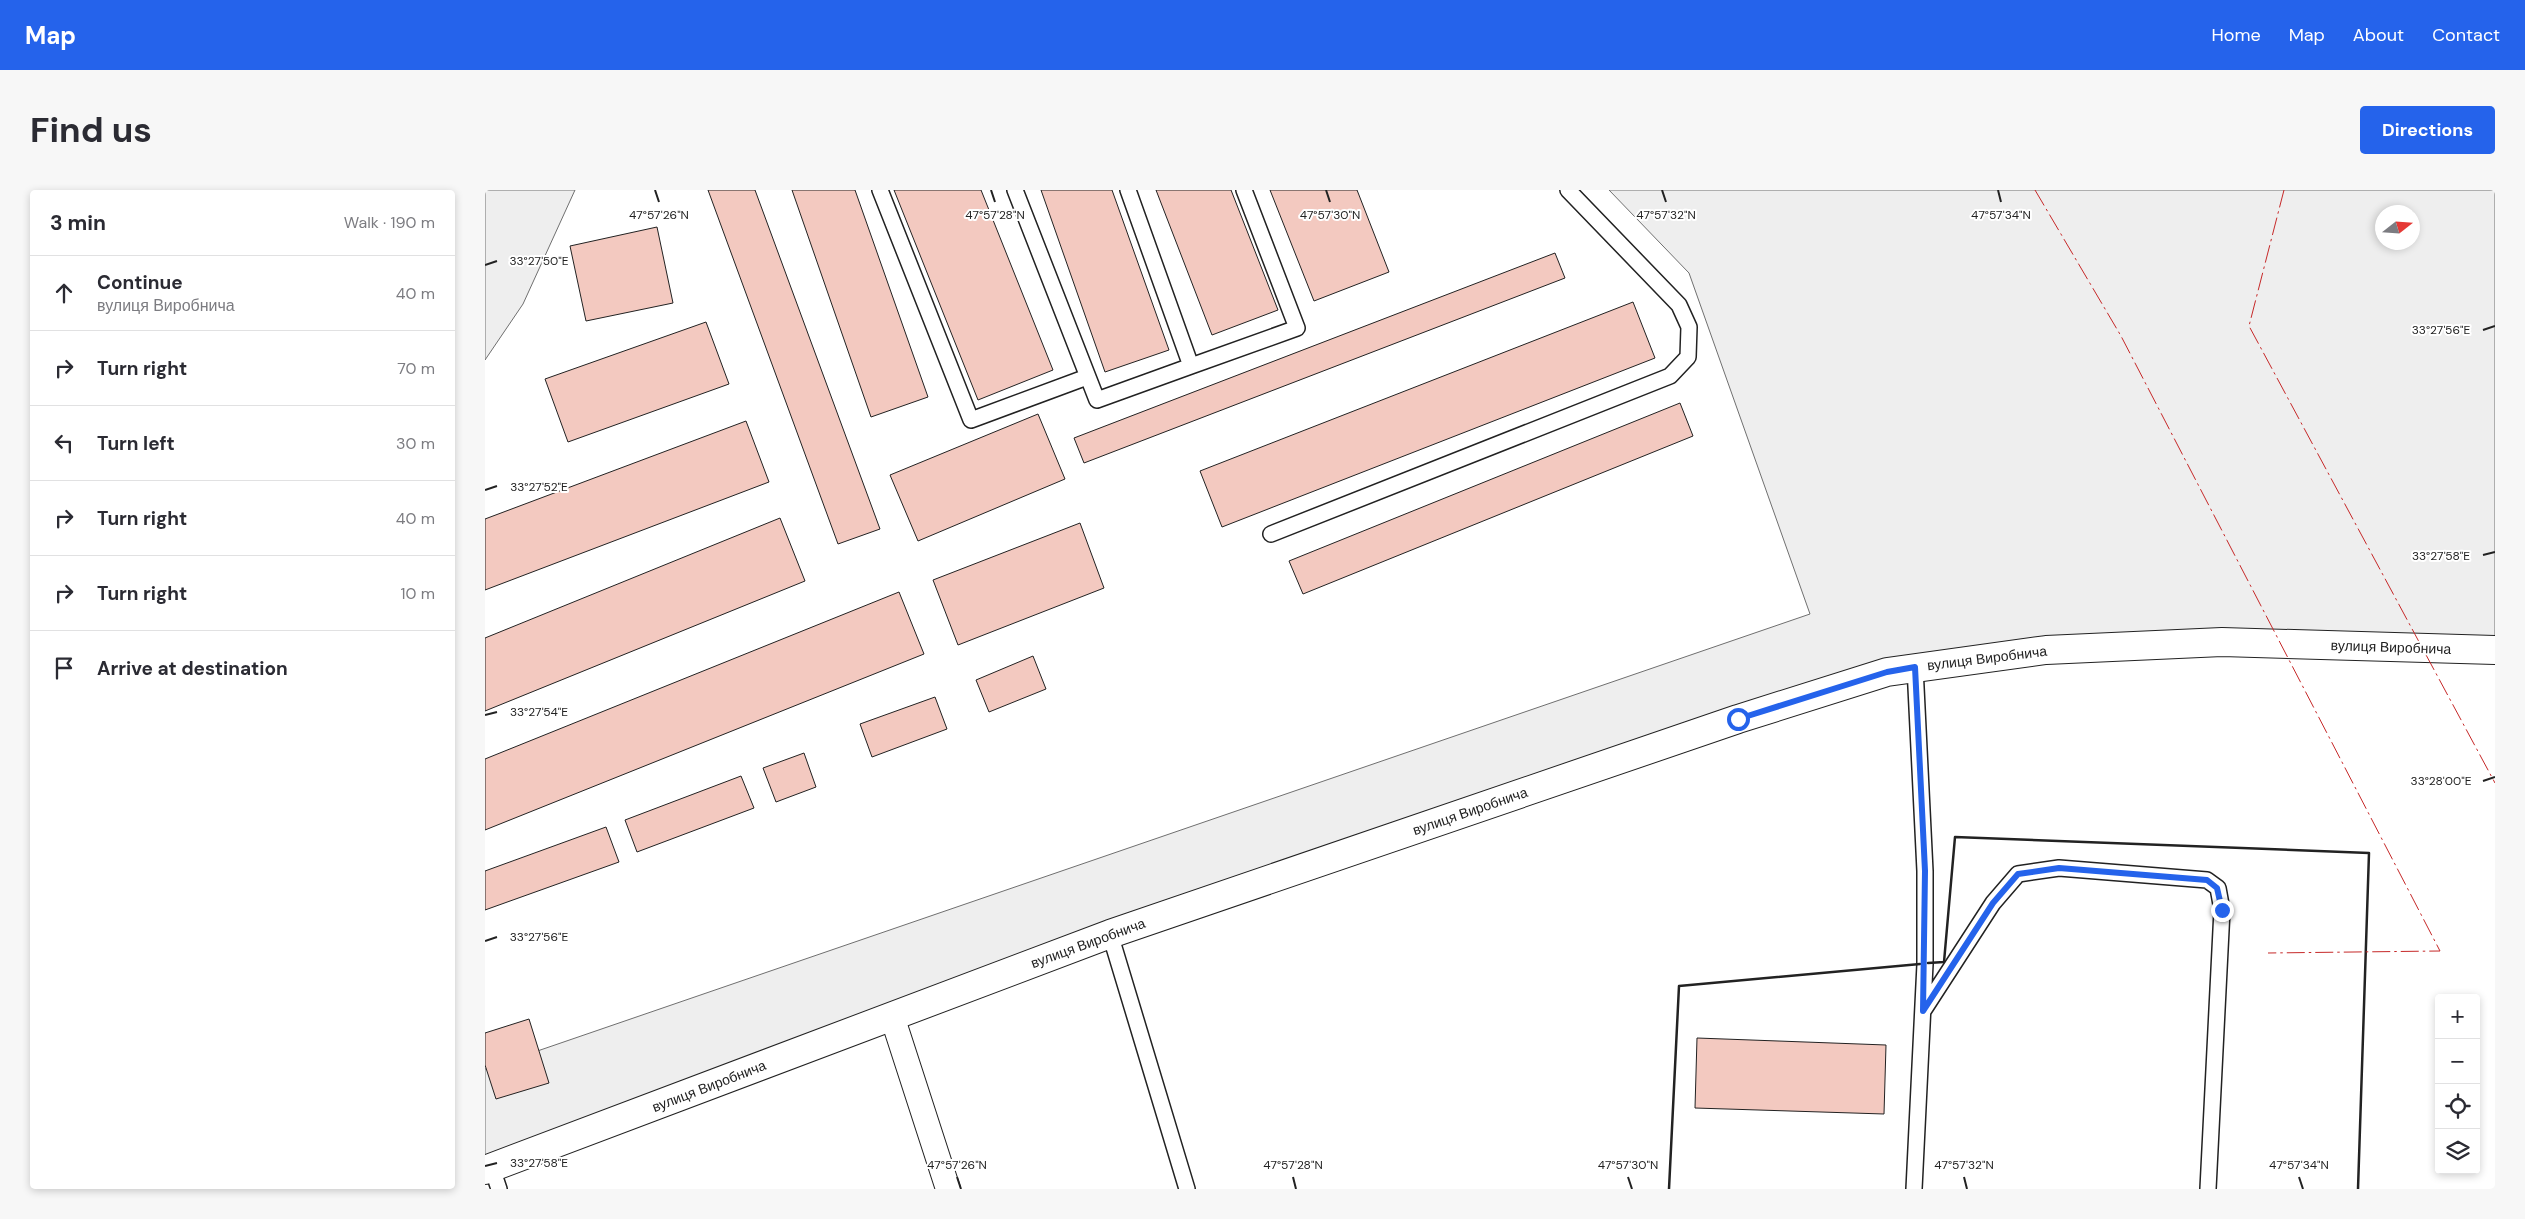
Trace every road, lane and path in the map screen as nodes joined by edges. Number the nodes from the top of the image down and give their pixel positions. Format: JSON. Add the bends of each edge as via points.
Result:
{"nodes":[{"id":1,"x":880,"y":190,"type":"edge"},
{"id":2,"x":1015,"y":190,"type":"edge"},
{"id":3,"x":1128,"y":190,"type":"edge"},
{"id":4,"x":1244,"y":190,"type":"edge"},
{"id":5,"x":1568,"y":190,"type":"edge"},
{"id":6,"x":1191,"y":366,"type":"junction"},
{"id":7,"x":1087,"y":377,"type":"junction"},
{"id":8,"x":1271,"y":534,"type":"dead end"},
{"id":9,"x":2495,"y":650,"type":"edge"},
{"id":10,"x":1915,"y":667,"type":"junction"},
{"id":11,"x":1110,"y":934,"type":"junction"},
{"id":12,"x":1923,"y":1011,"type":"junction"},
{"id":13,"x":891,"y":1016,"type":"junction"},
{"id":14,"x":492,"y":1176,"type":"edge"},
{"id":15,"x":948,"y":1189,"type":"edge"},
{"id":16,"x":1187,"y":1189,"type":"edge"},
{"id":17,"x":1914,"y":1189,"type":"edge"},
{"id":18,"x":2208,"y":1189,"type":"edge"}],
"edges":[{"from":1,"to":7,"type":"lane","via":[[971,420]]},
{"from":2,"to":7,"type":"lane"},
{"from":3,"to":6,"type":"lane"},
{"from":4,"to":6,"type":"lane","via":[[1297,328]]},
{"from":5,"to":8,"type":"lane","via":[[1679,305],[1689,327],[1688,357],[1670,376]]},
{"from":6,"to":7,"type":"lane","via":[[1097,400]]},
{"from":9,"to":10,"type":"street","name":"вулиця Виробнича","via":[[2223,642],[2045,650]]},
{"from":10,"to":11,"type":"street","name":"вулиця Виробнича","via":[[1887,672],[1738,719]]},
{"from":10,"to":12,"type":"lane","via":[[1925,871]]},
{"from":11,"to":13,"type":"street","name":"вулиця Виробнича"},
{"from":11,"to":16,"type":"lane"},
{"from":12,"to":17,"type":"lane"},
{"from":12,"to":18,"type":"lane","via":[[1993,903],[2018,874],[2059,868],[2207,880],[2217,888],[2222,910]]},
{"from":13,"to":14,"type":"street","name":"вулиця Виробнича"},
{"from":13,"to":15,"type":"street"}]}
